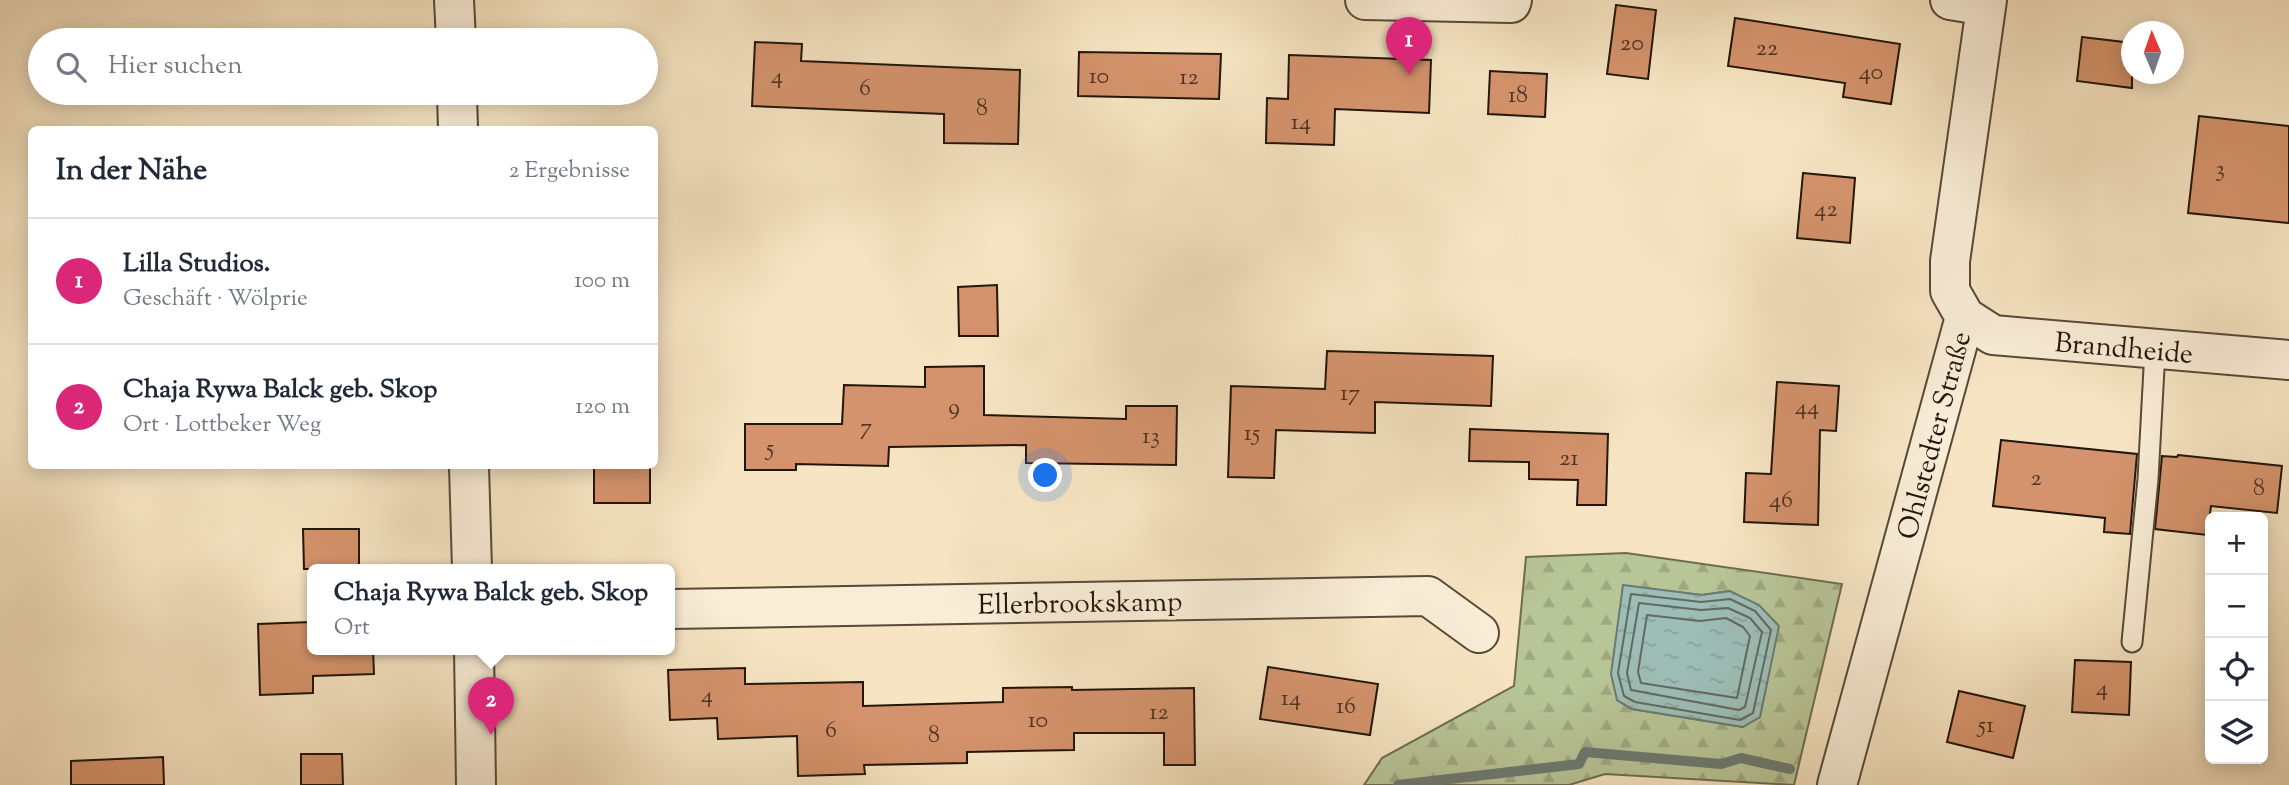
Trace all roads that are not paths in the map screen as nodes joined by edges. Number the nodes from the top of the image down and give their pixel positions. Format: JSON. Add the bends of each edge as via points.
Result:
{"nodes":[{"id":1,"x":454,"y":0,"type":"edge"},
{"id":2,"x":1365,"y":0,"type":"edge"},
{"id":3,"x":1512,"y":0,"type":"edge"},
{"id":4,"x":1974,"y":2,"type":"edge"},
{"id":5,"x":455,"y":28,"type":"edge"},
{"id":6,"x":457,"y":105,"type":"edge"},
{"id":7,"x":458,"y":126,"type":"edge"},
{"id":8,"x":1965,"y":317,"type":"junction"},
{"id":9,"x":2155,"y":350,"type":"junction"},
{"id":10,"x":2289,"y":360,"type":"edge"},
{"id":11,"x":469,"y":469,"type":"edge"},
{"id":12,"x":472,"y":564,"type":"edge"},
{"id":13,"x":675,"y":609,"type":"edge"},
{"id":14,"x":1479,"y":633,"type":"dead end"},
{"id":15,"x":2132,"y":642,"type":"dead end"},
{"id":16,"x":474,"y":655,"type":"edge"},
{"id":17,"x":476,"y":785,"type":"edge"},
{"id":18,"x":1837,"y":785,"type":"edge"}],
"edges":[{"from":1,"to":5,"type":"street"},
{"from":2,"to":3,"type":"street"},
{"from":4,"to":8,"type":"street","name":"Ohlstedter Straße","via":[[1950,261],[1950,291]]},
{"from":6,"to":7,"type":"street"},
{"from":8,"to":9,"type":"street","name":"Brandheide","via":[[1993,335]]},
{"from":8,"to":18,"type":"street","name":"Ohlstedter Straße"},
{"from":9,"to":10,"type":"street","name":"Brandheide"},
{"from":9,"to":15,"type":"lane"},
{"from":11,"to":12,"type":"street"},
{"from":13,"to":14,"type":"street","name":"Ellerbrookskamp","via":[[1428,596]]},
{"from":16,"to":17,"type":"street"}]}
